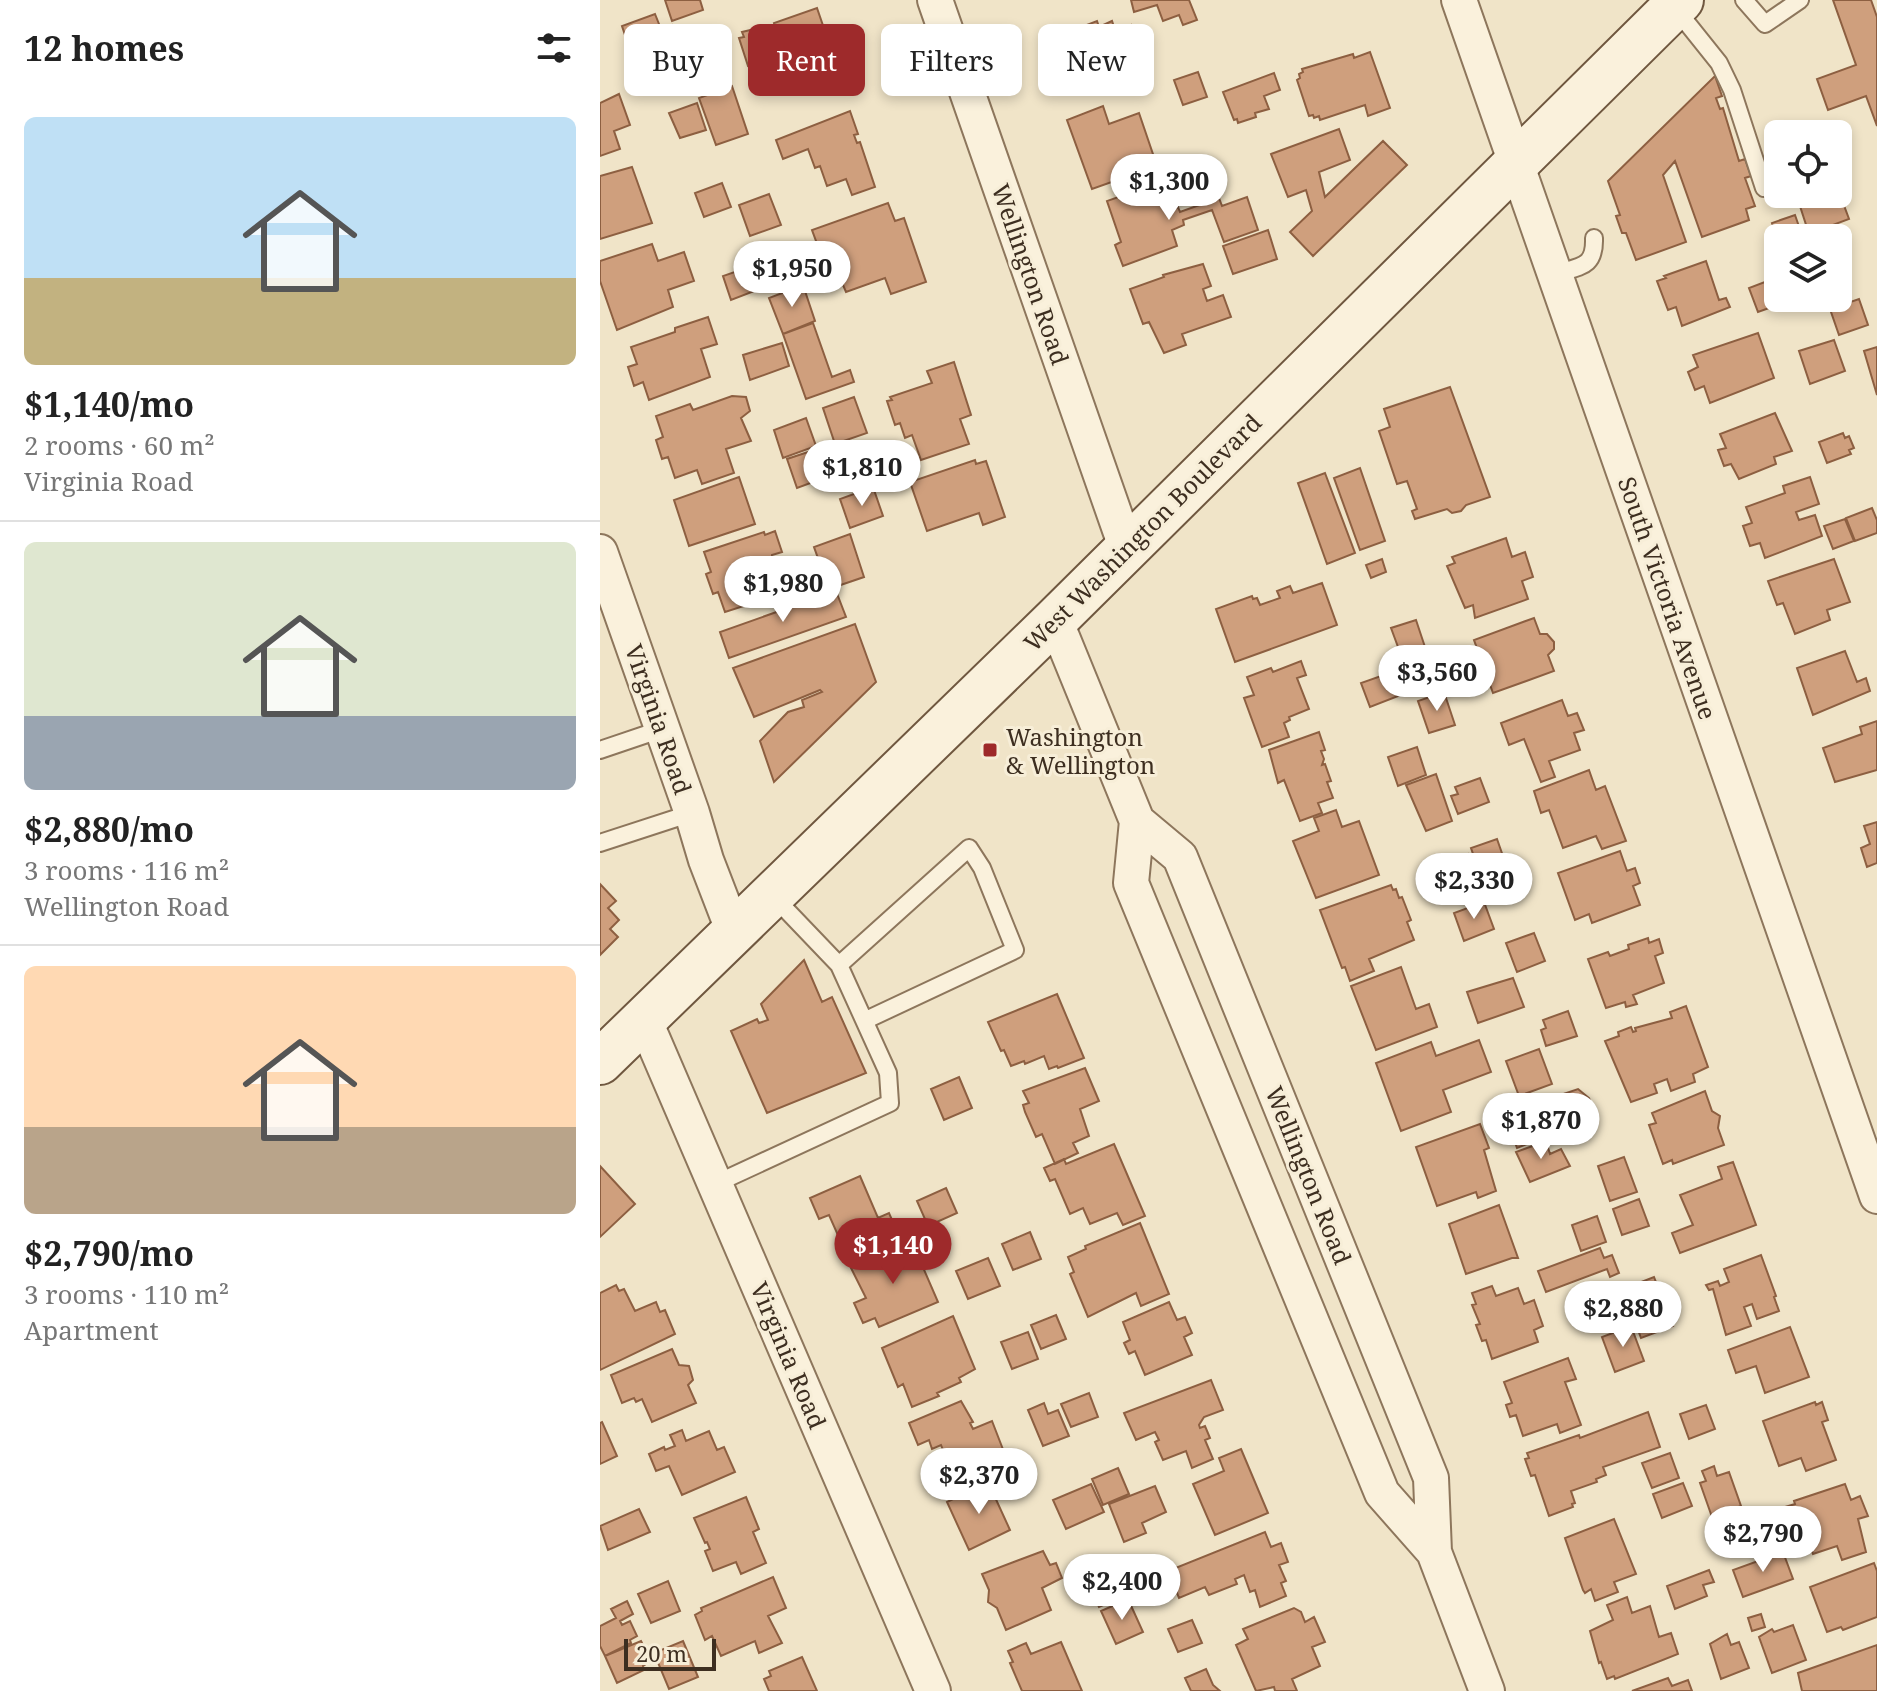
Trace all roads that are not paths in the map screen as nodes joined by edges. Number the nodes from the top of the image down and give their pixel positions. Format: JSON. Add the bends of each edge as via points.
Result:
{"nodes":[{"id":1,"x":935,"y":0,"type":"edge"},
{"id":2,"x":1459,"y":0,"type":"edge"},
{"id":3,"x":1744,"y":0,"type":"edge"},
{"id":4,"x":1800,"y":0,"type":"edge"},
{"id":5,"x":1678,"y":4,"type":"edge"},
{"id":6,"x":1516,"y":165,"type":"junction"},
{"id":7,"x":1764,"y":188,"type":"dead end"},
{"id":8,"x":1594,"y":238,"type":"dead end"},
{"id":9,"x":1555,"y":274,"type":"junction"},
{"id":10,"x":1126,"y":547,"type":"junction"},
{"id":11,"x":600,"y":552,"type":"edge"},
{"id":12,"x":1055,"y":620,"type":"junction"},
{"id":13,"x":662,"y":729,"type":"junction"},
{"id":14,"x":600,"y":750,"type":"edge"},
{"id":15,"x":692,"y":813,"type":"junction"},
{"id":16,"x":1137,"y":821,"type":"junction"},
{"id":17,"x":600,"y":843,"type":"edge"},
{"id":18,"x":771,"y":894,"type":"junction"},
{"id":19,"x":733,"y":930,"type":"junction"},
{"id":20,"x":839,"y":965,"type":"junction"},
{"id":21,"x":644,"y":1019,"type":"junction"},
{"id":22,"x":866,"y":1020,"type":"junction"},
{"id":23,"x":1247,"y":1021,"type":"junction"},
{"id":24,"x":1196,"y":1040,"type":"junction"},
{"id":25,"x":600,"y":1062,"type":"edge"},
{"id":26,"x":1268,"y":1074,"type":"junction"},
{"id":27,"x":1217,"y":1090,"type":"junction"},
{"id":28,"x":715,"y":1184,"type":"junction"},
{"id":29,"x":1877,"y":1196,"type":"edge"},
{"id":30,"x":1324,"y":1213,"type":"junction"},
{"id":31,"x":1275,"y":1233,"type":"junction"},
{"id":32,"x":1345,"y":1267,"type":"junction"},
{"id":33,"x":1297,"y":1285,"type":"junction"},
{"id":34,"x":1434,"y":1552,"type":"junction"},
{"id":35,"x":933,"y":1691,"type":"edge"},
{"id":36,"x":1487,"y":1691,"type":"edge"}],
"edges":[{"from":1,"to":10,"type":"street","name":"Wellington Road"},
{"from":2,"to":6,"type":"street","name":"South Victoria Avenue"},
{"from":3,"to":4,"type":"lane","via":[[1765,24]]},
{"from":5,"to":6,"type":"main road","name":"West Washington Boulevard"},
{"from":5,"to":7,"type":"lane","via":[[1732,90]]},
{"from":6,"to":9,"type":"street","name":"South Victoria Avenue"},
{"from":6,"to":10,"type":"main road","name":"West Washington Boulevard"},
{"from":8,"to":9,"type":"lane","via":[[1591,261]]},
{"from":9,"to":29,"type":"street","name":"South Victoria Avenue"},
{"from":10,"to":12,"type":"main road","name":"West Washington Boulevard"},
{"from":11,"to":13,"type":"street","name":"Virginia Road"},
{"from":12,"to":16,"type":"street","name":"Wellington Road"},
{"from":12,"to":18,"type":"main road","name":"West Washington Boulevard"},
{"from":13,"to":14,"type":"lane"},
{"from":13,"to":15,"type":"street","name":"Virginia Road"},
{"from":15,"to":17,"type":"lane"},
{"from":15,"to":19,"type":"street","name":"Virginia Road"},
{"from":16,"to":23,"type":"street","name":"Wellington Road","via":[[1180,857]]},
{"from":16,"to":24,"type":"street","name":"Wellington Road","via":[[1131,883]]},
{"from":18,"to":19,"type":"main road","name":"West Washington Boulevard"},
{"from":18,"to":20,"type":"lane"},
{"from":19,"to":21,"type":"main road","name":"West Washington Boulevard"},
{"from":20,"to":22,"type":"lane"},
{"from":20,"to":22,"type":"lane","via":[[969,848],[1015,950]]},
{"from":21,"to":25,"type":"main road","name":"West Washington Boulevard"},
{"from":21,"to":28,"type":"street","name":"Virginia Road"},
{"from":22,"to":28,"type":"lane","via":[[888,1073],[890,1103]]},
{"from":23,"to":24,"type":"street"},
{"from":23,"to":26,"type":"street","name":"Wellington Road"},
{"from":24,"to":27,"type":"street","name":"Wellington Road"},
{"from":26,"to":27,"type":"street"},
{"from":26,"to":30,"type":"street","name":"Wellington Road"},
{"from":27,"to":31,"type":"street","name":"Wellington Road"},
{"from":28,"to":35,"type":"street","name":"Virginia Road"},
{"from":30,"to":31,"type":"street"},
{"from":30,"to":32,"type":"street","name":"Wellington Road"},
{"from":31,"to":33,"type":"street","name":"Wellington Road"},
{"from":32,"to":33,"type":"street"},
{"from":32,"to":34,"type":"street","name":"Wellington Road","via":[[1431,1478]]},
{"from":33,"to":34,"type":"street","name":"Wellington Road","via":[[1382,1493]]},
{"from":34,"to":36,"type":"street","name":"Wellington Road"}]}
